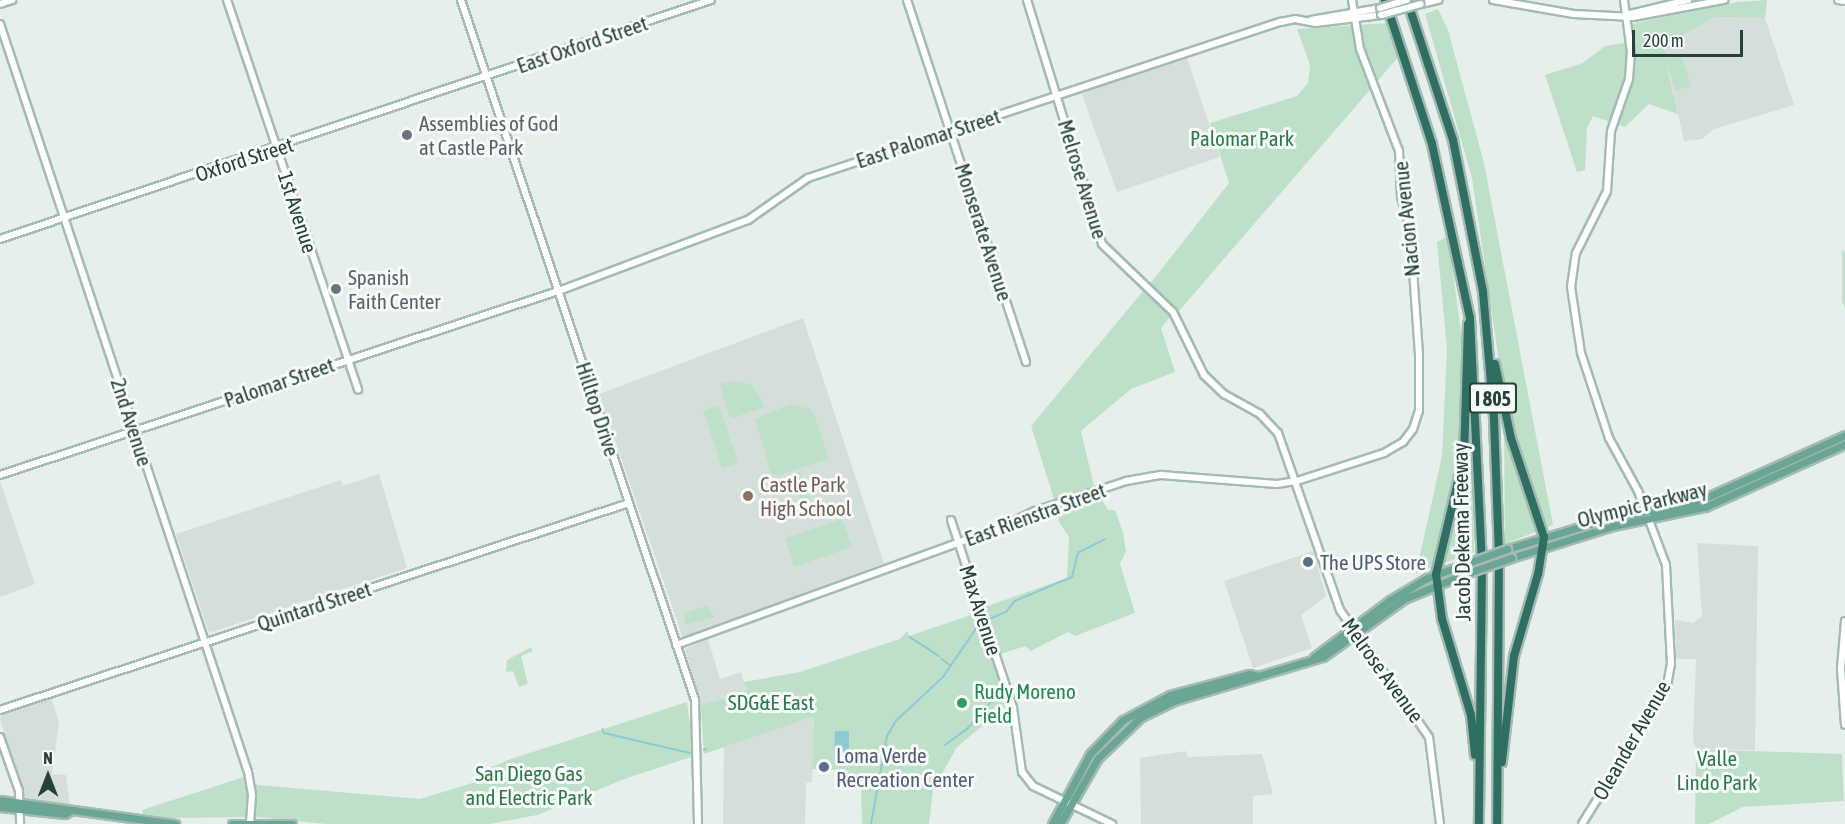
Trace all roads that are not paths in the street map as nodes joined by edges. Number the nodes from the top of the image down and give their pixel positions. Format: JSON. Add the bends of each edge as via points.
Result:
{"nodes":[{"id":1,"x":12,"y":0,"type":"edge"},
{"id":2,"x":227,"y":0,"type":"edge"},
{"id":3,"x":461,"y":0,"type":"edge"},
{"id":4,"x":711,"y":0,"type":"edge"},
{"id":5,"x":908,"y":0,"type":"edge"},
{"id":6,"x":1027,"y":0,"type":"edge"},
{"id":7,"x":1352,"y":0,"type":"edge"},
{"id":8,"x":1439,"y":0,"type":"edge"},
{"id":9,"x":1493,"y":0,"type":"edge"},
{"id":10,"x":1624,"y":0,"type":"edge"},
{"id":11,"x":1688,"y":0,"type":"edge"},
{"id":12,"x":1724,"y":0,"type":"edge"},
{"id":13,"x":1838,"y":0,"type":"edge"},
{"id":14,"x":1845,"y":1,"type":"edge"},
{"id":15,"x":1525,"y":2,"type":"edge"},
{"id":16,"x":1402,"y":3,"type":"edge"},
{"id":17,"x":0,"y":4,"type":"edge"},
{"id":18,"x":1382,"y":8,"type":"edge"},
{"id":19,"x":1626,"y":15,"type":"junction"},
{"id":20,"x":1355,"y":16,"type":"junction"},
{"id":21,"x":0,"y":24,"type":"edge"},
{"id":22,"x":487,"y":77,"type":"junction"},
{"id":23,"x":1059,"y":96,"type":"junction"},
{"id":24,"x":950,"y":131,"type":"junction"},
{"id":25,"x":277,"y":148,"type":"junction"},
{"id":26,"x":64,"y":218,"type":"junction"},
{"id":27,"x":0,"y":239,"type":"edge"},
{"id":28,"x":559,"y":291,"type":"junction"},
{"id":29,"x":1483,"y":292,"type":"junction"},
{"id":30,"x":1470,"y":318,"type":"junction"},
{"id":31,"x":348,"y":359,"type":"junction"},
{"id":32,"x":1026,"y":362,"type":"dead end"},
{"id":33,"x":358,"y":390,"type":"dead end"},
{"id":34,"x":134,"y":431,"type":"junction"},
{"id":35,"x":1845,"y":435,"type":"edge"},
{"id":36,"x":1403,"y":442,"type":"joint"},
{"id":37,"x":1845,"y":444,"type":"edge"},
{"id":38,"x":0,"y":475,"type":"edge"},
{"id":39,"x":1297,"y":481,"type":"junction"},
{"id":40,"x":629,"y":503,"type":"junction"},
{"id":41,"x":1648,"y":516,"type":"junction"},
{"id":42,"x":951,"y":520,"type":"dead end"},
{"id":43,"x":1544,"y":537,"type":"junction"},
{"id":44,"x":958,"y":541,"type":"junction"},
{"id":45,"x":1544,"y":548,"type":"junction"},
{"id":46,"x":1436,"y":574,"type":"junction"},
{"id":47,"x":1436,"y":585,"type":"junction"},
{"id":48,"x":1845,"y":621,"type":"edge"},
{"id":49,"x":1353,"y":632,"type":"junction"},
{"id":50,"x":205,"y":642,"type":"junction"},
{"id":51,"x":676,"y":645,"type":"junction"},
{"id":52,"x":0,"y":710,"type":"edge"},
{"id":53,"x":1845,"y":725,"type":"edge"},
{"id":54,"x":0,"y":737,"type":"edge"},
{"id":55,"x":1479,"y":796,"type":"junction"},
{"id":56,"x":0,"y":800,"type":"edge"},
{"id":57,"x":1069,"y":803,"type":"junction"},
{"id":58,"x":20,"y":805,"type":"junction"},
{"id":59,"x":0,"y":807,"type":"edge"},
{"id":60,"x":1497,"y":807,"type":"junction"},
{"id":61,"x":250,"y":823,"type":"edge"},
{"id":62,"x":20,"y":824,"type":"edge"},
{"id":63,"x":175,"y":824,"type":"edge"},
{"id":64,"x":232,"y":824,"type":"edge"},
{"id":65,"x":292,"y":824,"type":"edge"},
{"id":66,"x":698,"y":824,"type":"edge"},
{"id":67,"x":1052,"y":824,"type":"edge"},
{"id":68,"x":1060,"y":824,"type":"edge"},
{"id":69,"x":1112,"y":824,"type":"edge"},
{"id":70,"x":1440,"y":824,"type":"edge"},
{"id":71,"x":1479,"y":824,"type":"edge"},
{"id":72,"x":1497,"y":824,"type":"edge"},
{"id":73,"x":1582,"y":824,"type":"edge"}],
"edges":[{"from":1,"to":17,"type":"street"},
{"from":2,"to":25,"type":"street","name":"1st Avenue"},
{"from":3,"to":22,"type":"street","name":"Hilltop Drive"},
{"from":4,"to":22,"type":"street","name":"East Oxford Street"},
{"from":5,"to":24,"type":"street","name":"Monserate Avenue"},
{"from":6,"to":23,"type":"street","name":"Melrose Avenue"},
{"from":7,"to":20,"type":"street","name":"Nacion Avenue"},
{"from":8,"to":16,"type":"street","name":"East Palomar Street","bridge":true},
{"from":9,"to":15,"type":"street"},
{"from":10,"to":19,"type":"street","name":"Oleander Avenue"},
{"from":11,"to":19,"type":"street"},
{"from":12,"to":19,"type":"street","via":[[1660,14]]},
{"from":13,"to":14,"type":"street"},
{"from":15,"to":19,"type":"street","via":[[1586,15]]},
{"from":16,"to":18,"type":"street","name":"East Palomar Street","bridge":true},
{"from":16,"to":29,"type":"highway","name":"Jacob Dekema Freeway","number":"I 805","via":[[1453,140]]},
{"from":18,"to":20,"type":"street","name":"East Palomar Street"},
{"from":18,"to":30,"type":"highway","name":"Jacob Dekema Freeway","number":"I 805","via":[[1432,144]]},
{"from":19,"to":41,"type":"street","name":"Oleander Avenue","via":[[1631,67],[1609,140],[1607,191],[1576,253],[1570,287],[1581,353],[1609,438]]},
{"from":20,"to":23,"type":"street","name":"East Palomar Street","via":[[1281,22]]},
{"from":20,"to":36,"type":"street","name":"Nacion Avenue","via":[[1360,49],[1396,140],[1401,196],[1410,228],[1419,411]]},
{"from":21,"to":26,"type":"street","name":"2nd Avenue"},
{"from":22,"to":25,"type":"street","name":"Oxford Street"},
{"from":22,"to":28,"type":"street","name":"Hilltop Drive"},
{"from":23,"to":24,"type":"street","name":"East Palomar Street"},
{"from":23,"to":39,"type":"street","name":"Melrose Avenue","via":[[1105,249],[1173,312],[1204,375],[1273,426]]},
{"from":24,"to":28,"type":"street","name":"East Palomar Street","via":[[808,178],[748,220]]},
{"from":24,"to":32,"type":"street","name":"Monserate Avenue"},
{"from":25,"to":26,"type":"street","name":"Oxford Street"},
{"from":25,"to":31,"type":"street","name":"1st Avenue"},
{"from":26,"to":27,"type":"street","name":"Oxford Street"},
{"from":26,"to":34,"type":"street","name":"2nd Avenue"},
{"from":28,"to":31,"type":"street","name":"Palomar Street"},
{"from":28,"to":40,"type":"street","name":"Hilltop Drive"},
{"from":29,"to":43,"type":"highway","via":[[1509,431]]},
{"from":29,"to":60,"type":"highway","name":"Jacob Dekema Freeway","number":"I 805","via":[[1494,419],[1499,554]]},
{"from":30,"to":46,"type":"highway","via":[[1466,335],[1464,456]]},
{"from":30,"to":55,"type":"highway","name":"Jacob Dekema Freeway","number":"I 805","via":[[1482,567]]},
{"from":31,"to":33,"type":"street","name":"1st Avenue"},
{"from":31,"to":34,"type":"street","name":"Palomar Street"},
{"from":34,"to":38,"type":"street","name":"Palomar Street"},
{"from":34,"to":50,"type":"street","name":"2nd Avenue"},
{"from":35,"to":41,"type":"main road","name":"Olympic Parkway","via":[[1730,490]]},
{"from":36,"to":39,"type":"street","name":"East Rienstra Street","via":[[1384,453]]},
{"from":37,"to":41,"type":"main road","name":"Olympic Parkway","via":[[1720,502]]},
{"from":39,"to":44,"type":"street","name":"East Rienstra Street","via":[[1148,476],[1035,511]]},
{"from":39,"to":49,"type":"street","name":"Melrose Avenue","via":[[1340,610]]},
{"from":40,"to":50,"type":"street","name":"Quintard Street"},
{"from":40,"to":51,"type":"street","name":"Hilltop Drive"},
{"from":41,"to":43,"type":"main road","name":"Olympic Parkway"},
{"from":41,"to":45,"type":"main road","name":"Olympic Parkway"},
{"from":41,"to":73,"type":"street","name":"Oleander Avenue","via":[[1667,573],[1669,678]]},
{"from":42,"to":44,"type":"street","name":"Max Avenue"},
{"from":43,"to":45,"type":"highway"},
{"from":43,"to":46,"type":"main road","name":"Olympic Parkway","bridge":true},
{"from":44,"to":51,"type":"street","name":"East Rienstra Street"},
{"from":44,"to":57,"type":"street","name":"Max Avenue","via":[[1016,718],[1020,768],[1033,786]]},
{"from":45,"to":47,"type":"main road","name":"Olympic Parkway","bridge":true},
{"from":45,"to":60,"type":"highway","via":[[1514,656]]},
{"from":46,"to":47,"type":"highway"},
{"from":46,"to":49,"type":"main road","name":"Olympic Parkway","via":[[1390,600]]},
{"from":47,"to":49,"type":"main road","name":"Olympic Parkway","via":[[1404,599]]},
{"from":47,"to":55,"type":"highway","via":[[1471,715]]},
{"from":48,"to":53,"type":"street","via":[[1841,682]]},
{"from":49,"to":57,"type":"main road","via":[[1329,655],[1258,676],[1249,674],[1206,689],[1129,725],[1098,758]]},
{"from":49,"to":70,"type":"street","name":"Melrose Avenue","via":[[1427,732],[1433,751]]},
{"from":50,"to":52,"type":"street","name":"Quintard Street"},
{"from":50,"to":61,"type":"street","name":"2nd Avenue","via":[[248,772],[252,795]]},
{"from":51,"to":66,"type":"street","name":"Hilltop Drive","via":[[695,700]]},
{"from":54,"to":58,"type":"street"},
{"from":55,"to":71,"type":"highway","name":"Jacob Dekema Freeway","number":"I 805"},
{"from":56,"to":58,"type":"main road"},
{"from":57,"to":67,"type":"main road"},
{"from":57,"to":68,"type":"main road"},
{"from":57,"to":69,"type":"street","name":"Max Avenue"},
{"from":58,"to":59,"type":"main road"},
{"from":58,"to":62,"type":"street"},
{"from":58,"to":63,"type":"main road","via":[[65,814],[70,811]]},
{"from":60,"to":72,"type":"highway","name":"Jacob Dekema Freeway","number":"I 805"},
{"from":61,"to":64,"type":"main road"},
{"from":61,"to":65,"type":"main road"}]}
